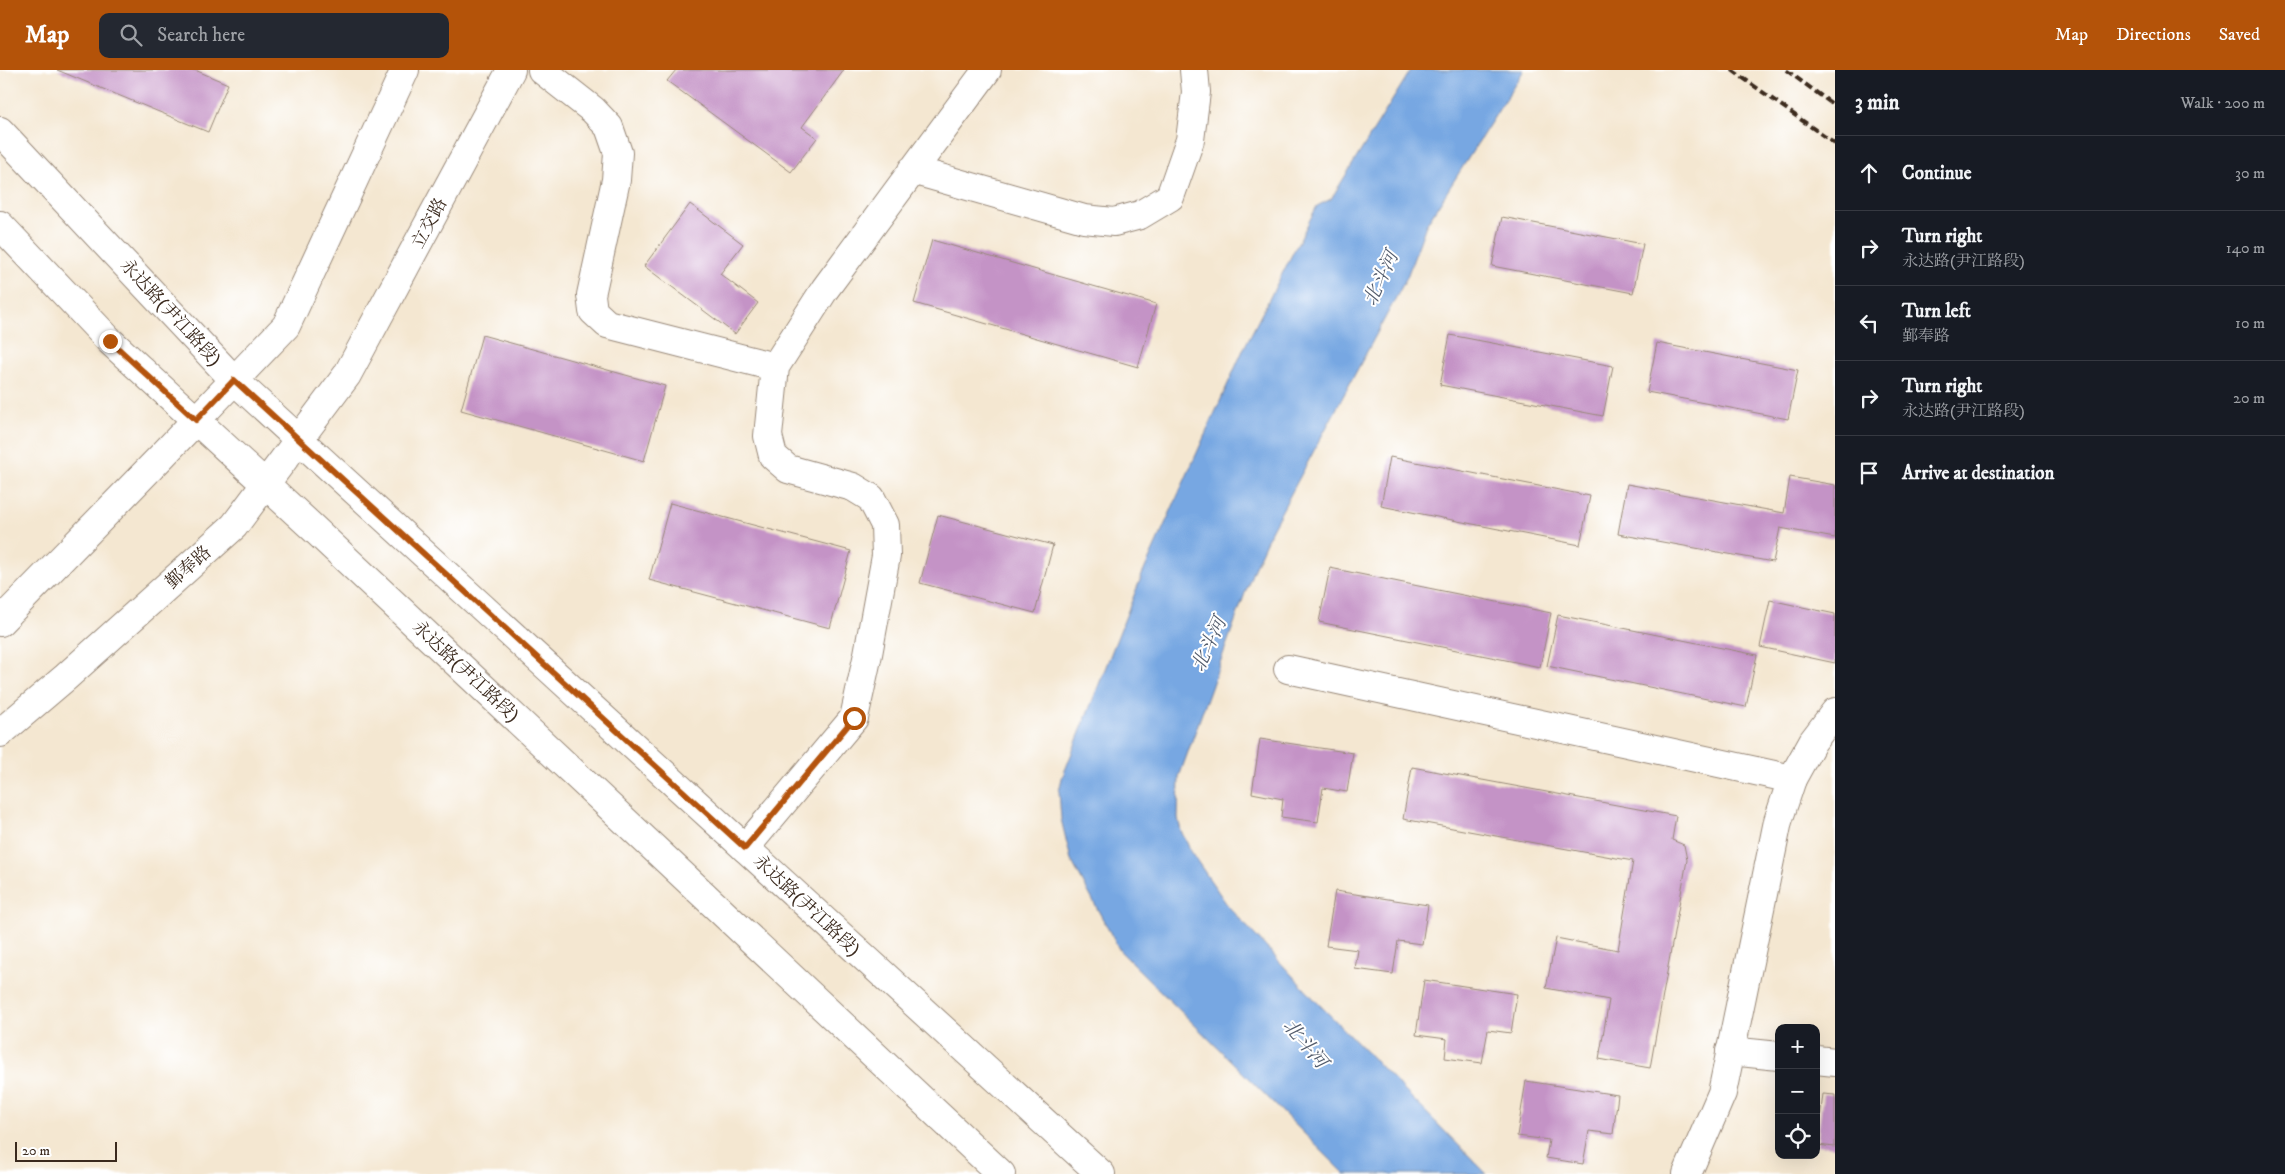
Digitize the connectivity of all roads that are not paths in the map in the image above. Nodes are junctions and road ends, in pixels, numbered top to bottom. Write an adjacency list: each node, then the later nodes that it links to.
1 (405, 70): 11 (main road)
2 (511, 70): 10 (main road, 立交路)
3 (542, 70): 9 (main road)
4 (987, 70): 7 (main road)
5 (1194, 70): 7 (main road)
6 (0, 131): 11 (main road, 永达路(尹江路段))
7 (912, 170): 9 (main road)
8 (0, 225): 12 (main road, 永达路(尹江路段))
9 (775, 367): 20 (main road)
10 (347, 375): 13 (main road, 鄞奉路)
11 (234, 380): 12 (main road); 13 (main road, 永达路(尹江路段))
12 (196, 420): 14 (main road, 永达路(尹江路段)); 15 (main road)
13 (299, 439): 14 (main road, 鄞奉路); 20 (main road, 永达路(尹江路段))
14 (265, 484): 18 (main road, 鄞奉路); 25 (main road, 永达路(尹江路段))
15 (0, 622)
16 (1288, 669): 19 (main road)
17 (1835, 712): 19 (main road)
18 (0, 733)
19 (1792, 779): 21 (main road)
20 (745, 848): 26 (main road, 永达路(尹江路段))
21 (1730, 1051): 22 (main road); 27 (main road)
22 (1775, 1056)
23 (1820, 1060): 24 (main road)
24 (1835, 1062)
25 (1001, 1174)
26 (1101, 1174)
27 (1687, 1174)

